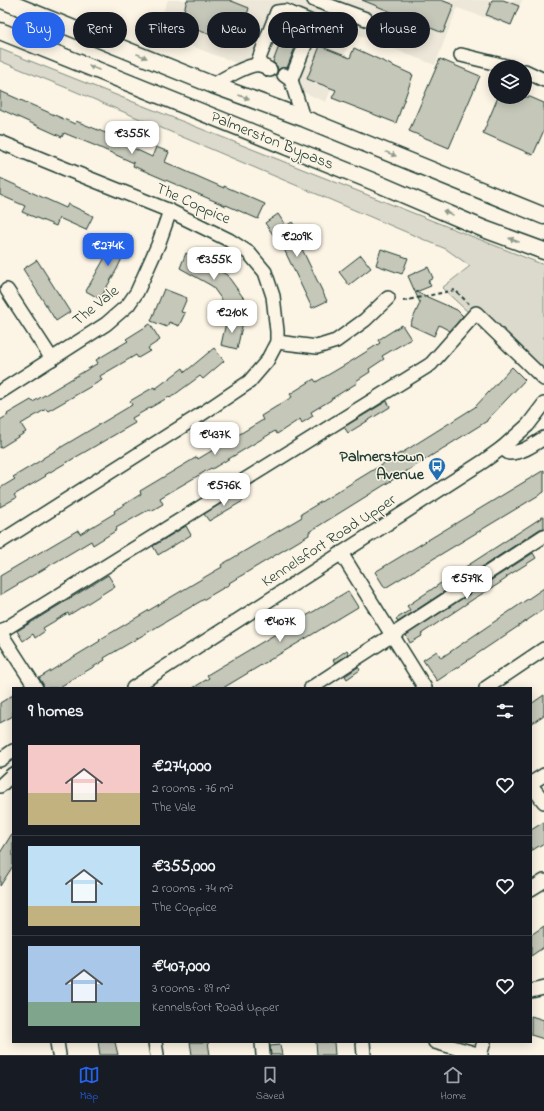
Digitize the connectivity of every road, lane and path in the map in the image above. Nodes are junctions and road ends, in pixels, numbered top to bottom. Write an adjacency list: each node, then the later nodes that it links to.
1 (2, 0): 15 (main road, Palmerston Bypass, one-way to 15)
2 (314, 0): 5 (street)
3 (277, 12): 4 (street)
4 (287, 12)
5 (366, 19)
6 (0, 31): 22 (main road, Palmerston Bypass, one-way to 6)
7 (268, 36): 11 (street)
8 (300, 48): 16 (street)
9 (461, 55): 10 (street)
10 (488, 62)
11 (257, 64): 12 (street); 15 (street)
12 (270, 70)
13 (532, 74): 14 (street)
14 (544, 80)
15 (213, 85): 16 (main road, Palmerston Bypass, one-way to 16)
16 (303, 118): 18 (main road, Palmerston Bypass, one-way to 18)
17 (0, 142): 19 (street, The Coppice)
18 (500, 197): 20 (main road, Palmerston Bypass); 21 (main road)
19 (170, 212): 27 (street, The Coppice); 28 (street, The Vale)
20 (544, 216)
21 (544, 223)
22 (544, 251)
23 (7, 290): 28 (street)
24 (388, 298): 27 (street)
25 (403, 300): 26 (path)
26 (476, 313): 29 (street); 37 (street)
27 (277, 342): 35 (street, The Coppice)
28 (52, 359): 30 (street, The Vale)
29 (544, 379)
30 (0, 392)
31 (544, 404): 33 (street, Kennelsfort Road Upper)
32 (544, 438): 33 (street)
33 (502, 448): 36 (street, Kennelsfort Road Upper)
34 (544, 536): 38 (street)
35 (0, 542)
36 (341, 554): 38 (street); 41 (street, Kennelsfort Road Upper)
37 (0, 632): 40 (street)
38 (392, 634): 42 (street); 43 (street)
39 (544, 650): 44 (street)
40 (35, 687)
41 (135, 687)
42 (312, 687)
43 (424, 687)
44 (488, 687)
45 (12, 752): 46 (street)
46 (0, 760)
47 (12, 775): 51 (street)
48 (544, 775): 49 (street)
49 (532, 783)
50 (532, 785): 52 (street)
51 (0, 786)
52 (544, 802)
53 (544, 881): 54 (street)
54 (532, 888)
55 (544, 988): 56 (street)
56 (532, 991)
57 (57, 1043): 64 (street)
58 (154, 1043): 65 (street)
59 (262, 1043): 66 (street)
60 (363, 1043): 67 (street)
61 (438, 1043): 63 (street)
62 (484, 1043): 68 (street)
63 (462, 1052): 68 (street)
64 (59, 1055)
65 (157, 1055)
66 (263, 1055)
67 (364, 1055)
68 (480, 1055)

